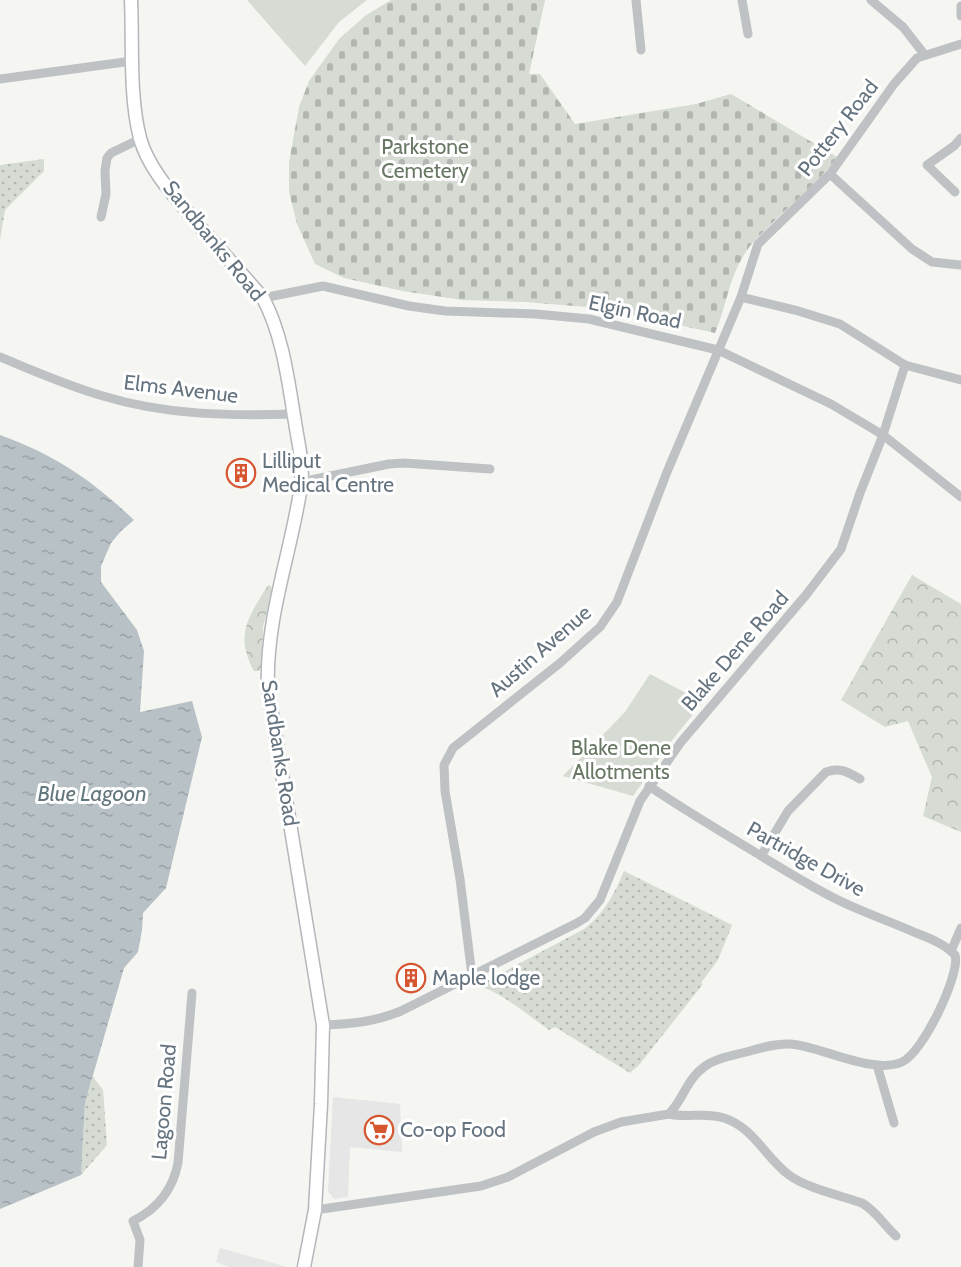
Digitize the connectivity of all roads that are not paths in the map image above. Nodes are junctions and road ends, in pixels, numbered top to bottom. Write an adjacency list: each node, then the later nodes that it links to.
1 (132, 0): 11 (main road, Sandbanks Road)
2 (636, 0): 9 (street)
3 (742, 0): 7 (street)
4 (871, 0): 10 (street)
5 (961, 6): 6 (street)
6 (961, 16)
7 (748, 34)
8 (961, 44): 10 (street, Pottery Road)
9 (641, 50)
10 (924, 54): 15 (street, Pottery Road)
11 (132, 61): 12 (street); 14 (main road, Sandbanks Road)
12 (0, 79)
13 (961, 138): 16 (street)
14 (140, 139): 17 (street); 20 (main road, Sandbanks Road)
15 (830, 174): 18 (street); 19 (street, Pottery Road)
16 (954, 192)
17 (101, 217)
18 (961, 265)
19 (741, 297): 21 (street, Pottery Road); 23 (street)
20 (263, 298): 21 (street, Elgin Road); 25 (main road, Sandbanks Road)
21 (718, 350): 26 (street, Elgin Road); 35 (street, Austin Avenue)
22 (0, 357): 25 (street, Elms Avenue)
23 (904, 365): 24 (street); 26 (street, Blake Dene Road)
24 (961, 380)
25 (293, 414): 28 (main road, Sandbanks Road)
26 (883, 435): 29 (street, Elgin Road); 31 (street, Blake Dene Road)
27 (490, 469): 28 (street)
28 (301, 482): 37 (main road, Sandbanks Road)
29 (961, 497)
30 (860, 779): 32 (street)
31 (649, 786): 32 (street, Partridge Drive); 35 (street, Blake Dene Road)
32 (761, 856): 34 (street, Partridge Drive)
33 (961, 928): 34 (street)
34 (951, 951): 38 (street)
35 (472, 976): 37 (street, Blake Dene Road)
36 (192, 993): 43 (street, Lagoon Road)
37 (323, 1025): 41 (main road, Sandbanks Road)
38 (878, 1065): 39 (street); 40 (street)
39 (669, 1114): 41 (street); 42 (street)
40 (894, 1123)
41 (315, 1210): 44 (main road, Sandbanks Road)
42 (896, 1236)
43 (138, 1267)
44 (304, 1267)

